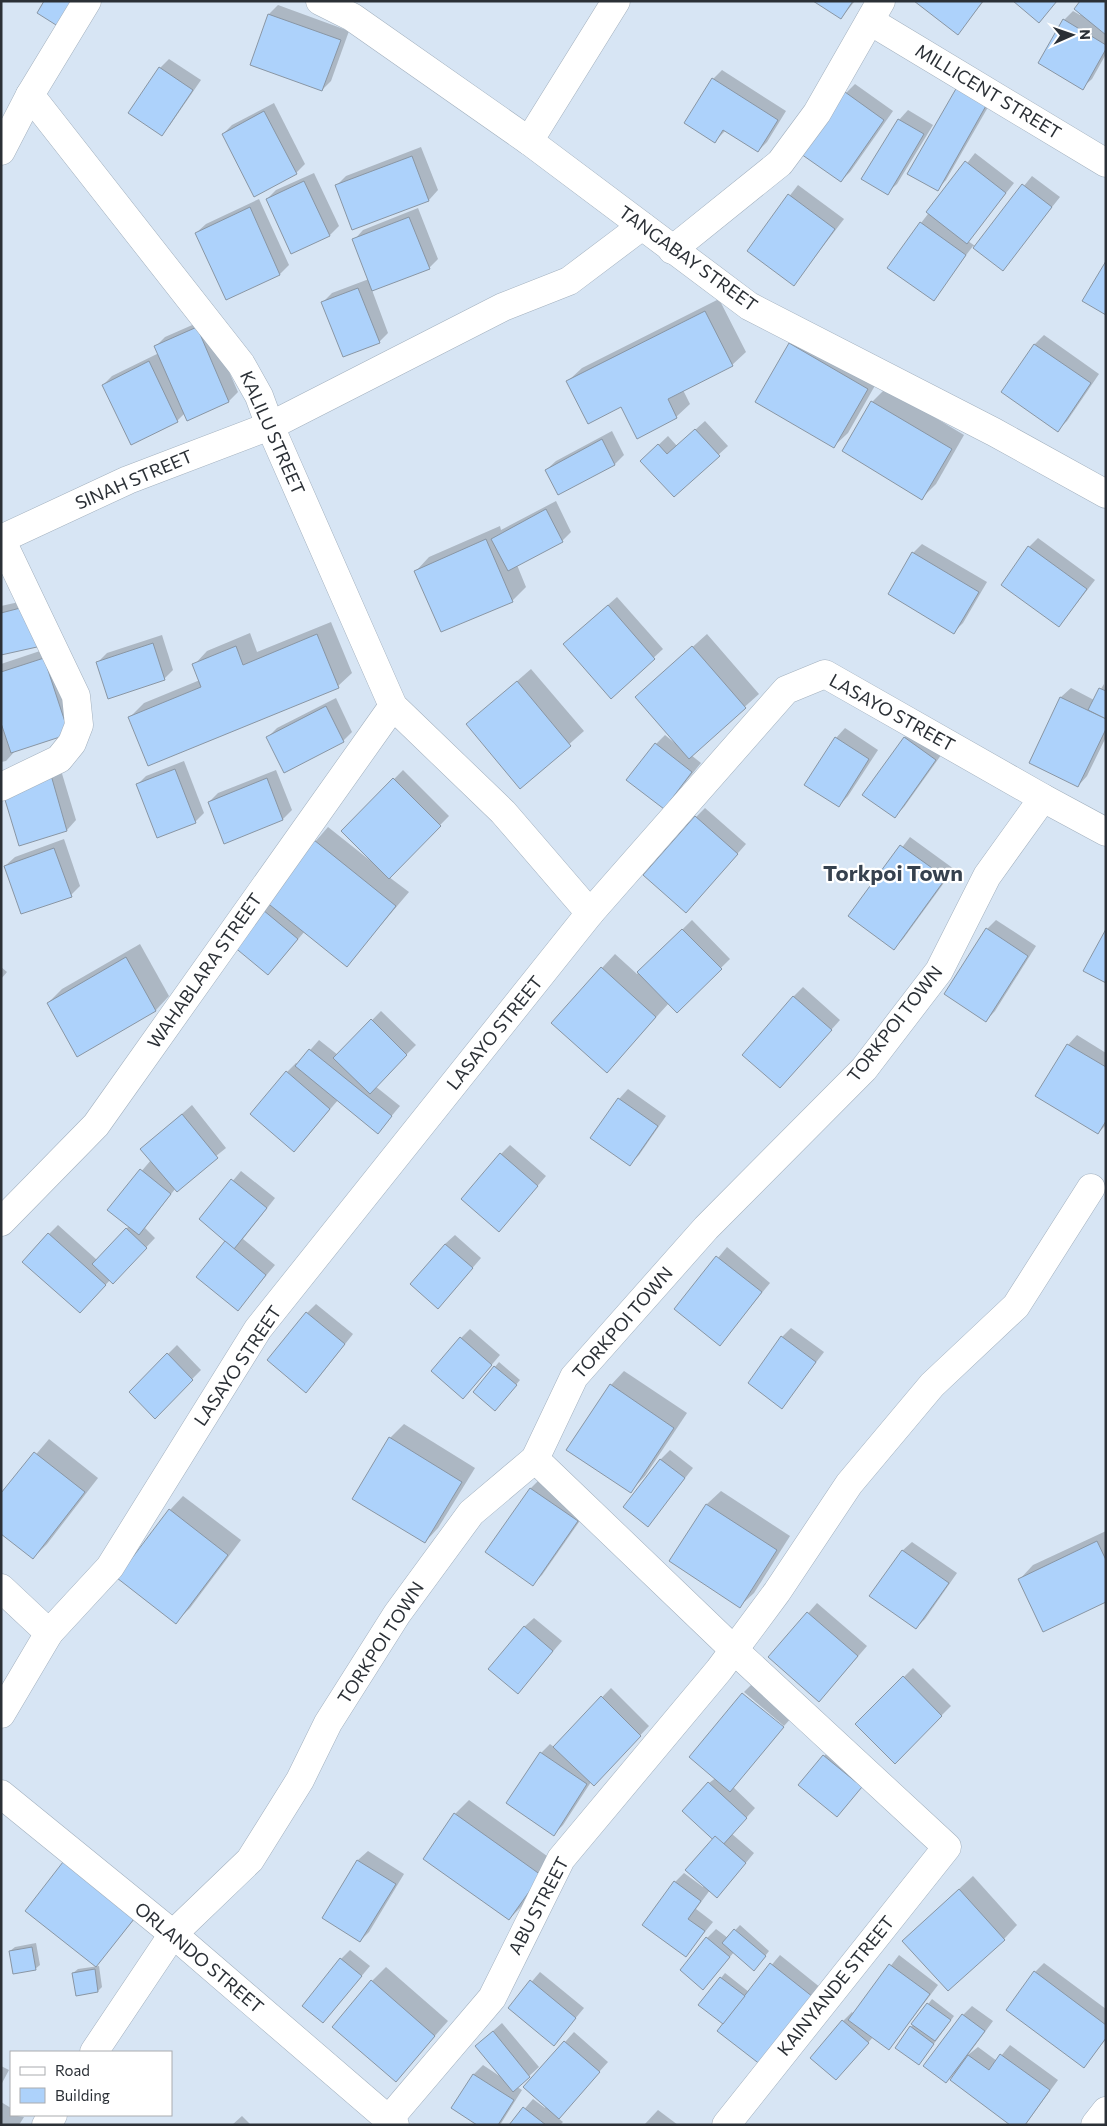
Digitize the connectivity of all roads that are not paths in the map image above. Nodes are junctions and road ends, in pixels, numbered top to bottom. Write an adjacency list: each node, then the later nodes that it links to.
1 (87, 1): 6 (street)
2 (320, 1): 4 (street, TANGABAY STREET)
3 (616, 1): 7 (street)
4 (357, 9): 7 (street, TANGABAY STREET)
5 (876, 11): 9 (street, MILLICENT STREET); 11 (street)
6 (30, 95): 8 (street); 12 (street, KALILU STREET)
7 (529, 141): 10 (street, TANGABAY STREET)
8 (1, 151)
9 (1106, 163)
10 (642, 226): 11 (street, TANGABAY STREET); 12 (street, SINAH STREET)
11 (672, 250): 13 (street, TANGABAY STREET)
12 (270, 426): 14 (street, SINAH STREET); 15 (street, KALILU STREET)
13 (1106, 494)
14 (1, 539): 16 (street)
15 (393, 706): 19 (street); 21 (street, WAHABLARA STREET)
16 (1, 787)
17 (1043, 798): 18 (street, LASAYO STREET); 19 (street, LASAYO STREET); 22 (street, TORKPOI TOWN)
18 (1106, 832)
19 (590, 913): 24 (street, LASAYO STREET)
20 (1092, 1188): 25 (street, ABU STREET)
21 (1, 1222)
22 (535, 1459): 25 (street); 28 (street, TORKPOI TOWN)
23 (1, 1588): 24 (street)
24 (48, 1633): 26 (street, LASAYO STREET)
25 (733, 1649): 31 (street, ABU STREET); 32 (street, KAINYANDE STREET)
26 (1, 1714)
27 (1, 1794): 28 (street, ORLANDO STREET)
28 (172, 1934): 29 (street, TORKPOI TOWN); 31 (street, ORLANDO STREET)
29 (95, 2051)
30 (1106, 2111): 33 (street)
31 (392, 2122)
32 (726, 2125)
33 (1095, 2125)

